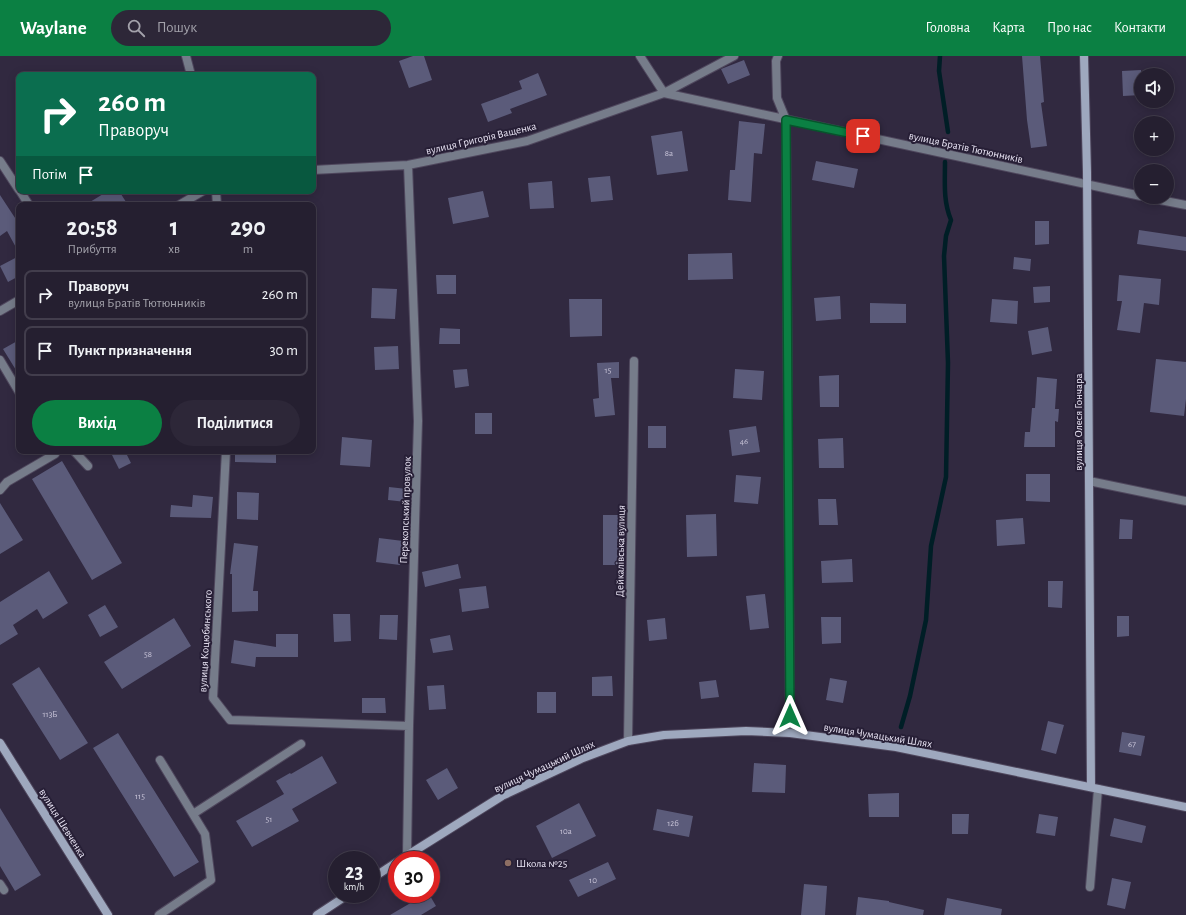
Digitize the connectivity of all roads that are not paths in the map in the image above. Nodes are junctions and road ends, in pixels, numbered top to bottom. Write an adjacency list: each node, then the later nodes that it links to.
1 (186, 56): 6 (street)
2 (640, 56): 7 (street)
3 (734, 56): 7 (street, вулиця Григорія Ващенка)
4 (778, 56): 8 (street)
5 (1084, 56): 12 (main road, вулиця Олеся Гончара)
6 (190, 72)
7 (664, 93): 8 (street, вулиця Братів Тютюнників); 10 (street, вулиця Григорія Ващенка)
8 (786, 120): 12 (street, вулиця Братів Тютюнників); 32 (street)
9 (0, 162): 13 (street)
10 (408, 165): 11 (street, вулиця Григорія Ващенка); 31 (street, Перекопський провулок)
11 (316, 170)
12 (1087, 185): 15 (street, вулиця Братів Тютюнників); 28 (main road, вулиця Олеся Гончара)
13 (16, 186)
14 (198, 194): 16 (street)
15 (1134, 195)
16 (184, 202)
17 (1174, 203): 18 (street)
18 (1186, 205)
19 (16, 302): 20 (street)
20 (0, 311)
21 (0, 360): 23 (street)
22 (634, 361): 33 (street, Дейкалівська вулиця)
23 (16, 387)
24 (53, 454): 29 (street)
25 (77, 454): 27 (street)
26 (226, 454): 31 (street, вулиця Коцюбинського)
27 (88, 466)
28 (1089, 481): 30 (street); 37 (main road, вулиця Олеся Гончара)
29 (0, 490)
30 (1186, 501)
31 (410, 726): 40 (street, Перекопський провулок)
32 (790, 733): 33 (main road, вулиця Чумацький Шлях); 37 (main road, вулиця Чумацький Шлях)
33 (628, 741): 41 (main road, вулиця Чумацький Шлях)
34 (0, 743): 44 (main road, вулиця Шевченка)
35 (301, 744): 39 (street)
36 (160, 760): 39 (street)
37 (1094, 788): 38 (main road, вулиця Чумацький Шлях); 42 (street)
38 (1186, 807)
39 (193, 814): 45 (street)
40 (407, 851)
41 (413, 851)
42 (1090, 887)
43 (335, 903): 46 (main road)
44 (108, 915)
45 (160, 915)
46 (317, 915)

